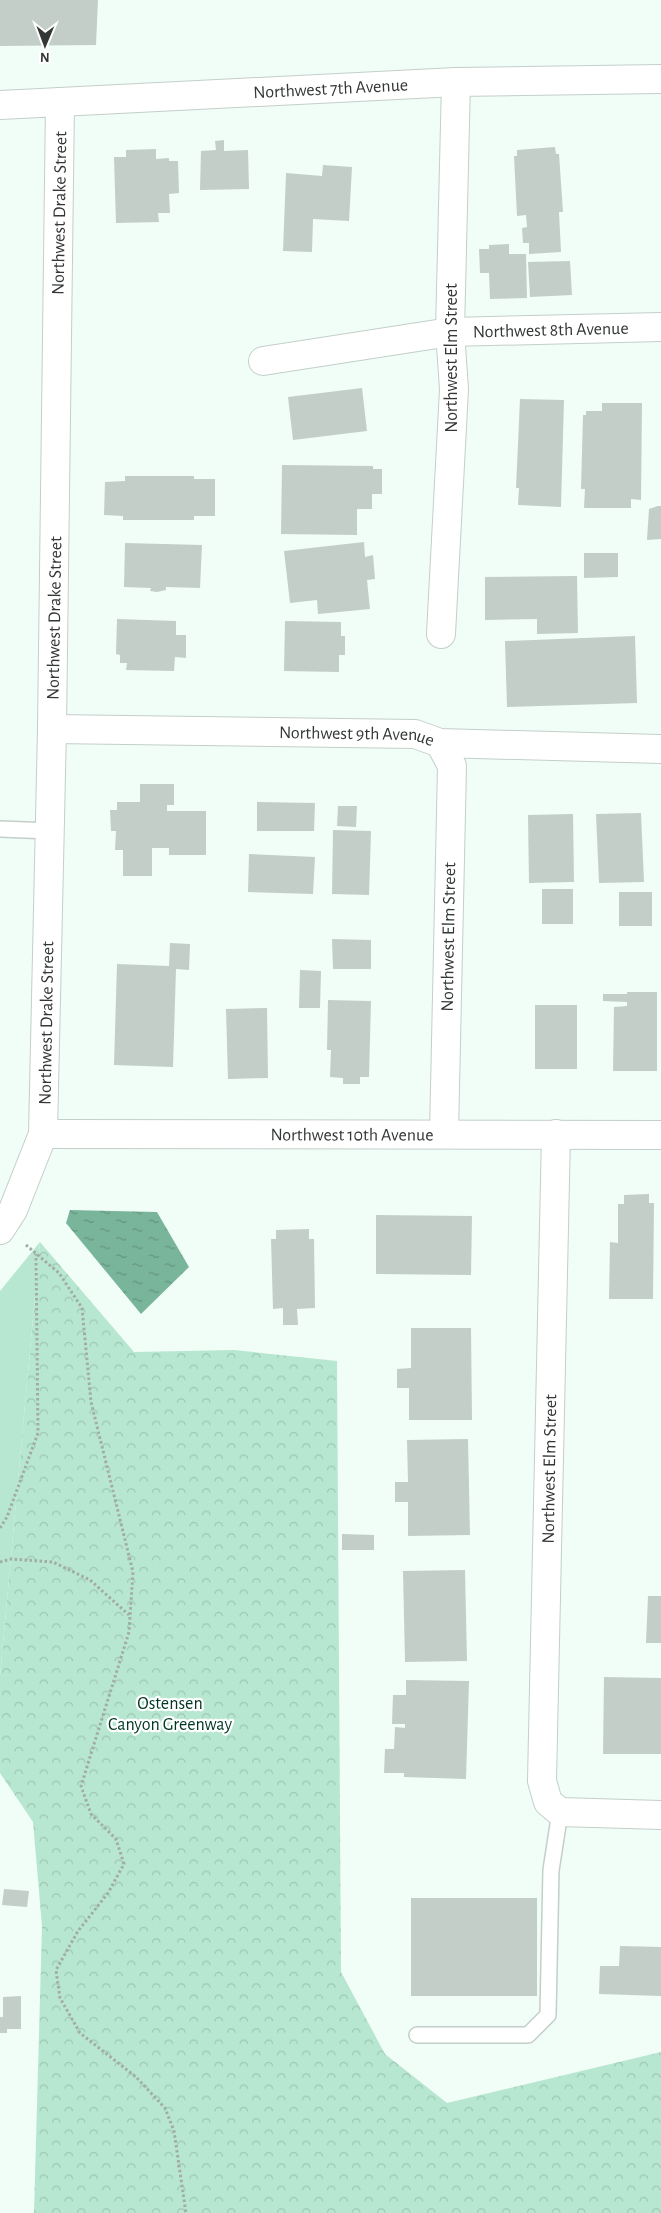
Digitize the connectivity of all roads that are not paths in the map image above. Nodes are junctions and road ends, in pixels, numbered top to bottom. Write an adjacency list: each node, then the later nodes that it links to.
1 (661, 79): 2 (street, Northwest 7th Avenue)
2 (456, 82): 3 (street, Northwest 7th Avenue); 6 (street, Northwest Elm Street)
3 (60, 102): 4 (street, Northwest 7th Avenue); 9 (street, Northwest Drake Street)
4 (0, 105)
5 (661, 327): 6 (street, Northwest 8th Avenue)
6 (450, 332): 7 (street, Northwest 8th Avenue); 8 (street, Northwest Elm Street)
7 (263, 361)
8 (441, 634)
9 (52, 729): 10 (street, Northwest 9th Avenue); 13 (street, Northwest Drake Street)
10 (440, 743): 11 (street, Northwest 9th Avenue); 15 (street, Northwest Elm Street)
11 (661, 749)
12 (0, 829): 13 (lane)
13 (50, 831): 14 (street, Northwest Drake Street)
14 (43, 1134): 15 (street, Northwest 10th Avenue); 18 (street)
15 (444, 1134): 16 (street, Northwest 10th Avenue)
16 (556, 1134): 17 (street, Northwest 10th Avenue); 19 (street, Northwest Elm Street)
17 (661, 1135)
18 (2, 1227)
19 (554, 1807): 20 (street); 21 (lane)
20 (661, 1815)
21 (417, 2035)

